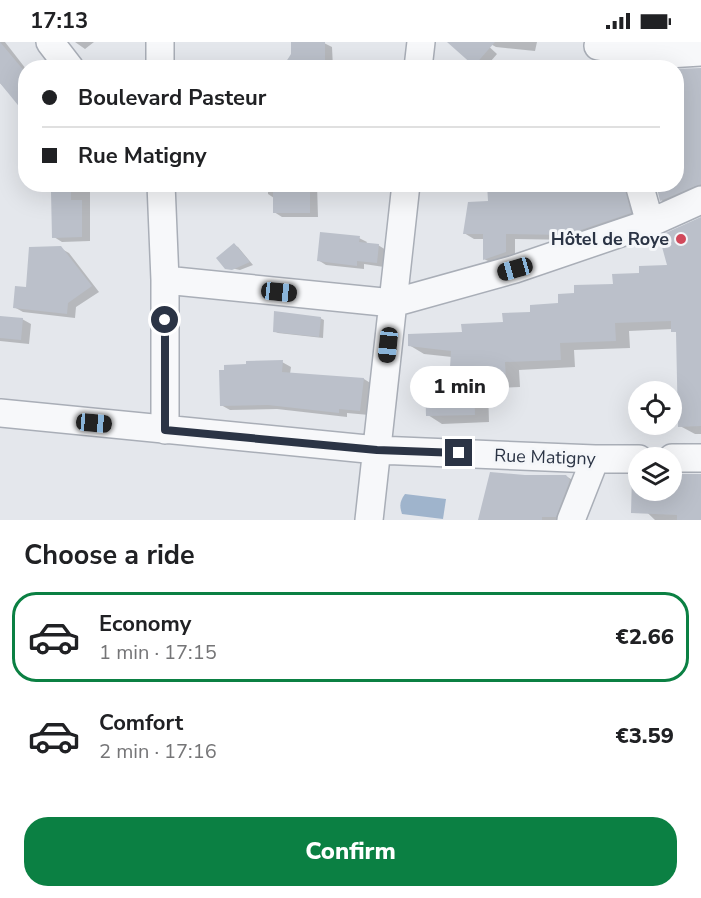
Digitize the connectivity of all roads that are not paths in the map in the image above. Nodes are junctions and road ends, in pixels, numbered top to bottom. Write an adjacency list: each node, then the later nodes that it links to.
1 (50, 42): 6 (street)
2 (160, 42): 7 (street)
3 (421, 42): 8 (street)
4 (598, 46): 9 (street)
5 (701, 52): 10 (street)
6 (64, 60)
7 (160, 60)
8 (419, 60)
9 (647, 60)
10 (657, 60)
11 (161, 192): 16 (street)
12 (405, 192): 17 (street)
13 (641, 192): 15 (street)
14 (701, 200): 15 (street)
15 (650, 223): 17 (street)
16 (165, 280): 17 (street); 19 (street)
17 (393, 303): 20 (street)
18 (0, 413): 19 (street, Rue Matigny)
19 (165, 430): 20 (street, Rue Matigny)
20 (377, 450): 23 (street, Rue Matigny); 25 (street)
21 (682, 458): 22 (street)
22 (701, 458)
23 (595, 459): 24 (street, Rue Matigny); 26 (street)
24 (628, 459)
25 (369, 520)
26 (571, 520)

